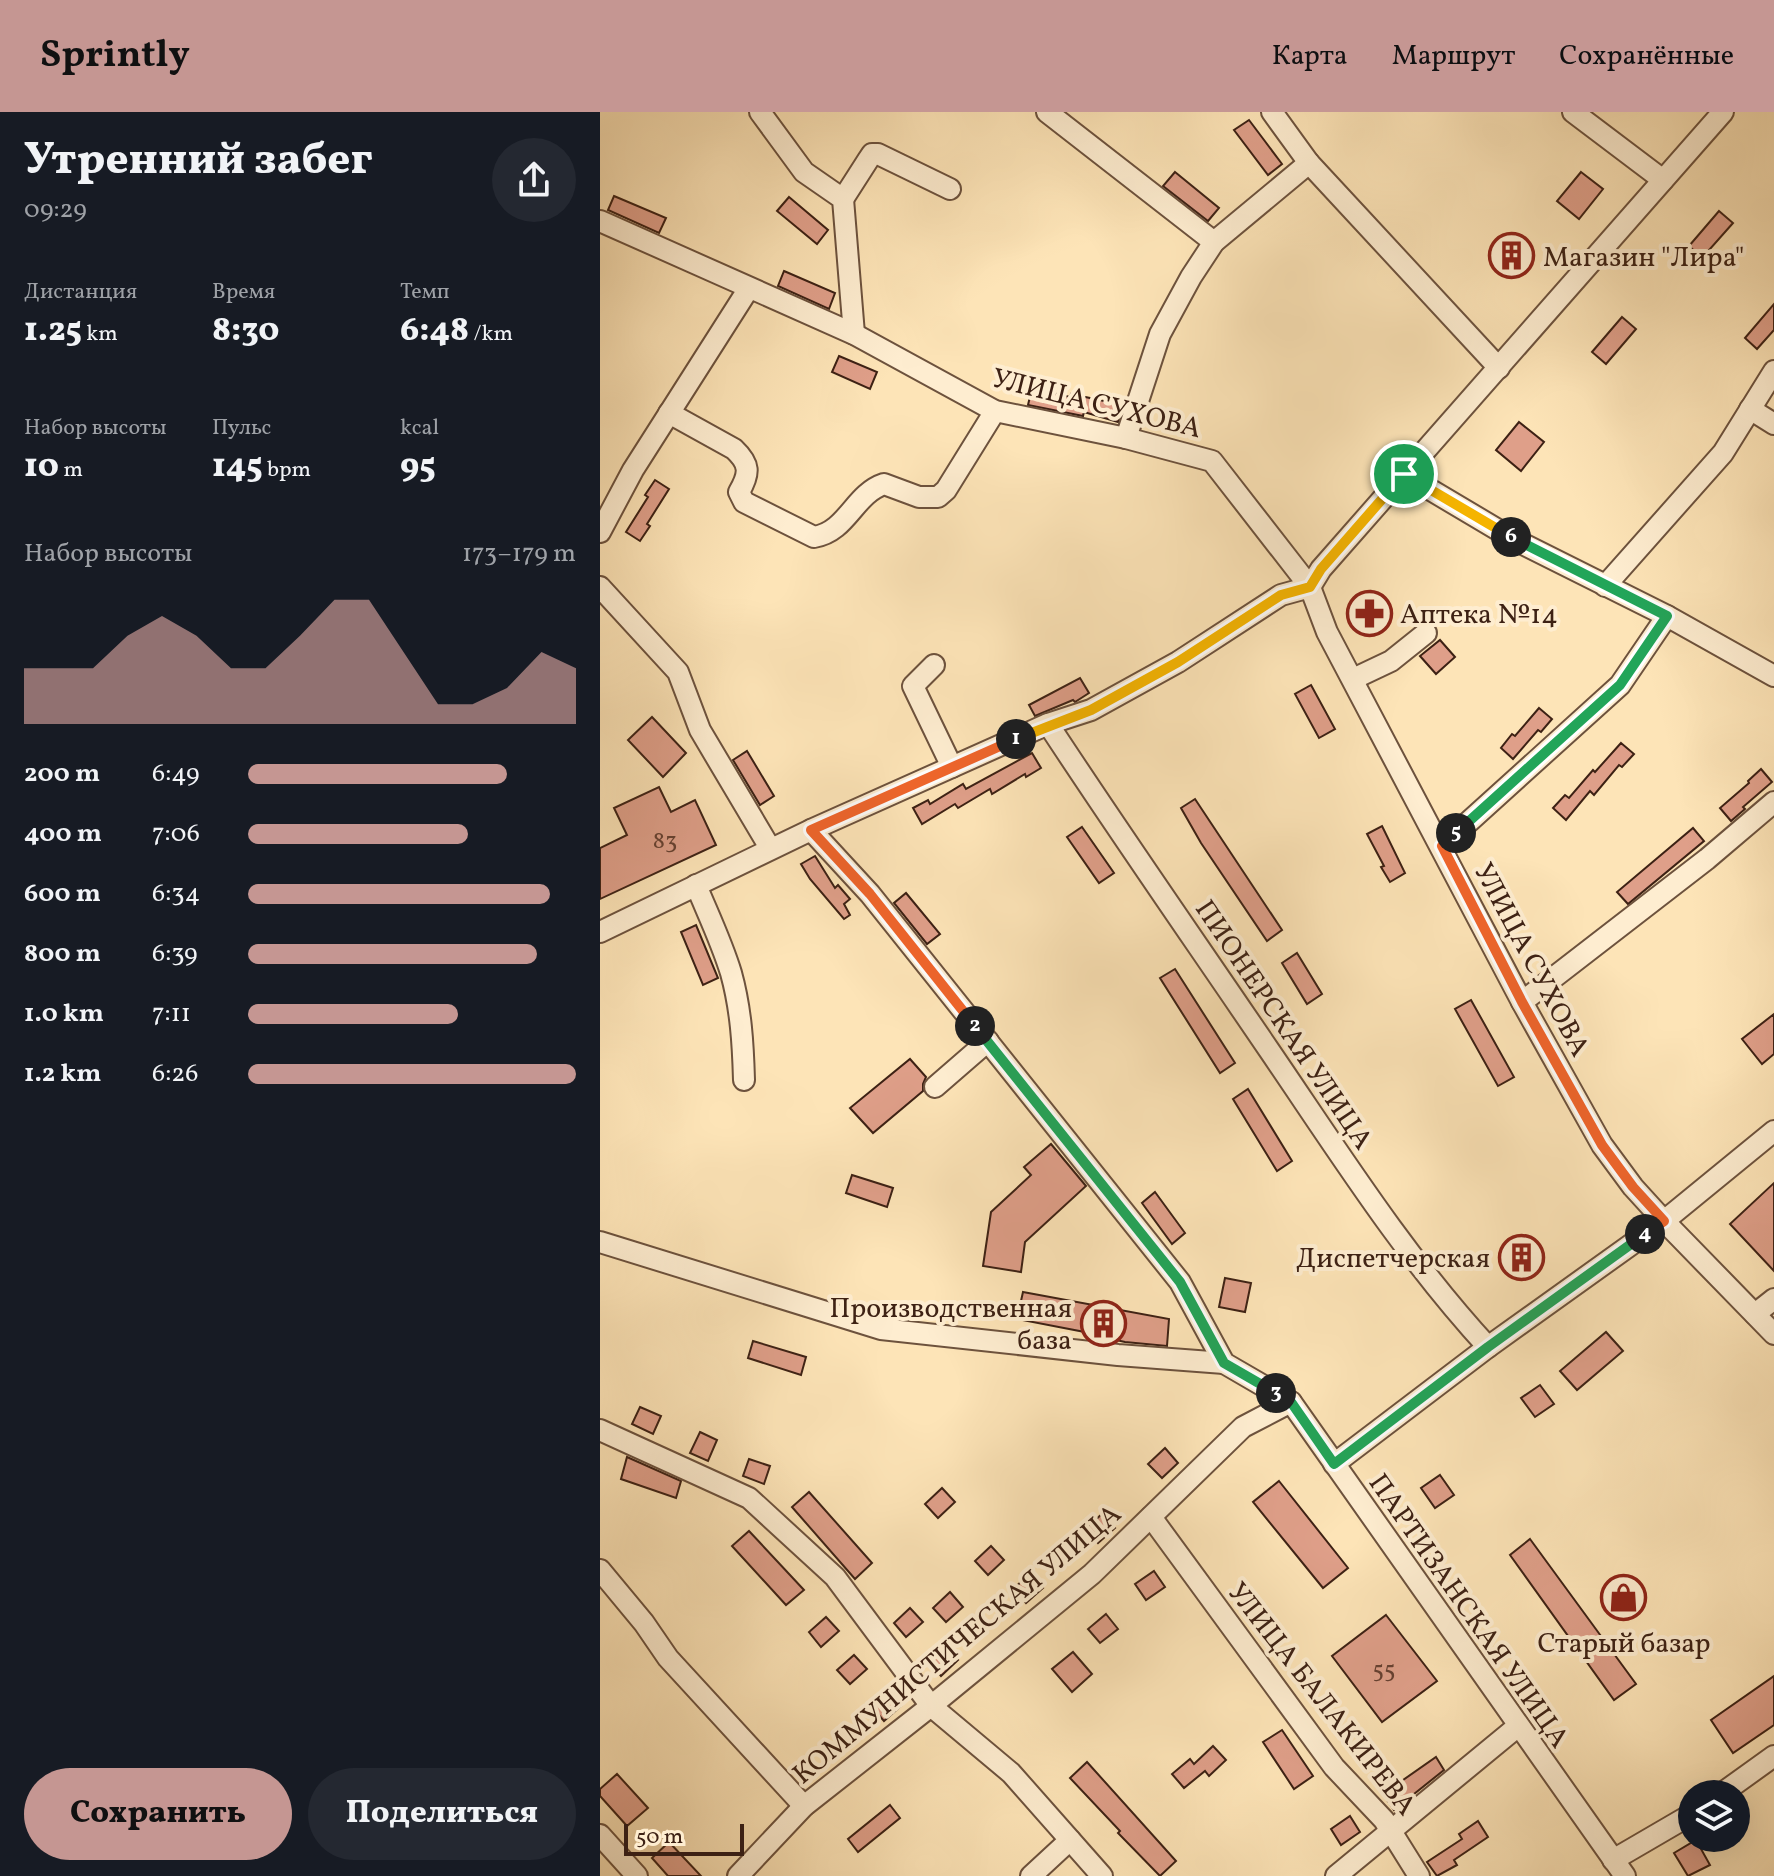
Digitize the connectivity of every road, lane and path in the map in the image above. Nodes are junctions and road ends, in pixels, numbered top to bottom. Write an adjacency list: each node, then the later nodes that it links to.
1 (760, 112): 9 (street)
2 (1047, 112): 11 (street)
3 (1272, 112): 6 (street)
4 (1573, 112): 7 (street)
5 (1723, 112): 7 (street)
6 (1309, 163): 11 (street); 14 (street)
7 (1663, 180): 14 (street)
8 (950, 189): 9 (street)
9 (843, 199): 13 (street)
10 (600, 221): 12 (street, УЛИЦА СУХОВА)
11 (1214, 242): 20 (street)
12 (749, 288): 13 (street, УЛИЦА СУХОВА); 18 (street)
13 (854, 334): 17 (street, УЛИЦА СУХОВА)
14 (1499, 368): 21 (street)
15 (1774, 371): 16 (street)
16 (1750, 409): 19 (street); 23 (street)
17 (995, 411): 18 (street); 20 (street, УЛИЦА СУХОВА)
18 (669, 413): 22 (street)
19 (1774, 424)
20 (1126, 438): 25 (street, УЛИЦА СУХОВА)
21 (1404, 474): 23 (street); 25 (street)
22 (600, 532)
23 (1605, 586): 26 (street)
24 (600, 587): 36 (street)
25 (1310, 587): 30 (street, УЛИЦА СУХОВА); 31 (street)
26 (1667, 616): 29 (street); 35 (street)
27 (1426, 633): 30 (street)
28 (934, 665): 32 (street)
29 (1774, 676)
30 (1353, 679): 35 (street, УЛИЦА СУХОВА)
31 (1048, 724): 32 (street); 49 (street, ПИОНЕРСКАЯ УЛИЦА)
32 (952, 767): 34 (street)
33 (1774, 802): 39 (street)
34 (811, 830): 36 (street); 40 (street)
35 (1442, 846): 39 (street, УЛИЦА СУХОВА)
36 (770, 848): 37 (street)
37 (696, 885): 38 (street); 41 (street)
38 (600, 932)
39 (1522, 1002): 44 (street, УЛИЦА СУХОВА)
40 (988, 1041): 42 (street); 50 (street)
41 (744, 1080)
42 (935, 1087)
43 (1774, 1131): 44 (street)
44 (1664, 1221): 47 (street, УЛИЦА СУХОВА); 49 (street)
45 (600, 1242): 50 (street)
46 (1774, 1299): 47 (street)
47 (1755, 1314): 48 (street, УЛИЦА СУХОВА)
48 (1774, 1334)
49 (1488, 1347): 53 (street)
50 (1224, 1363): 51 (street, ПАРТИЗАНСКАЯ УЛИЦА)
51 (1291, 1402): 53 (street, ПАРТИЗАНСКАЯ УЛИЦА); 54 (street, КОММУНИСТИЧЕСКАЯ УЛИЦА)
52 (600, 1430): 56 (street)
53 (1334, 1464): 57 (street, ПАРТИЗАНСКАЯ УЛИЦА)
54 (1151, 1517): 56 (street, КОММУНИСТИЧЕСКАЯ УЛИЦА); 62 (street, УЛИЦА БАЛАКИРЕВА)
55 (600, 1570): 60 (street)
56 (931, 1706): 60 (street, КОММУНИСТИЧЕСКАЯ УЛИЦА); 64 (street)
57 (1517, 1727): 62 (street); 65 (street, ПАРТИЗАНСКАЯ УЛИЦА)
58 (1774, 1756): 59 (street)
59 (1741, 1780)
60 (804, 1806): 66 (street, КОММУНИСТИЧЕСКАЯ УЛИЦА)
61 (1678, 1824): 65 (street)
62 (1391, 1831): 70 (street); 71 (street, УЛИЦА БАЛАКИРЕВА)
63 (600, 1835): 67 (street)
64 (1070, 1840): 68 (street); 69 (street)
65 (1619, 1868)
66 (742, 1875)
67 (637, 1876)
68 (1031, 1876)
69 (1102, 1876)
70 (1336, 1876)
71 (1419, 1876)

